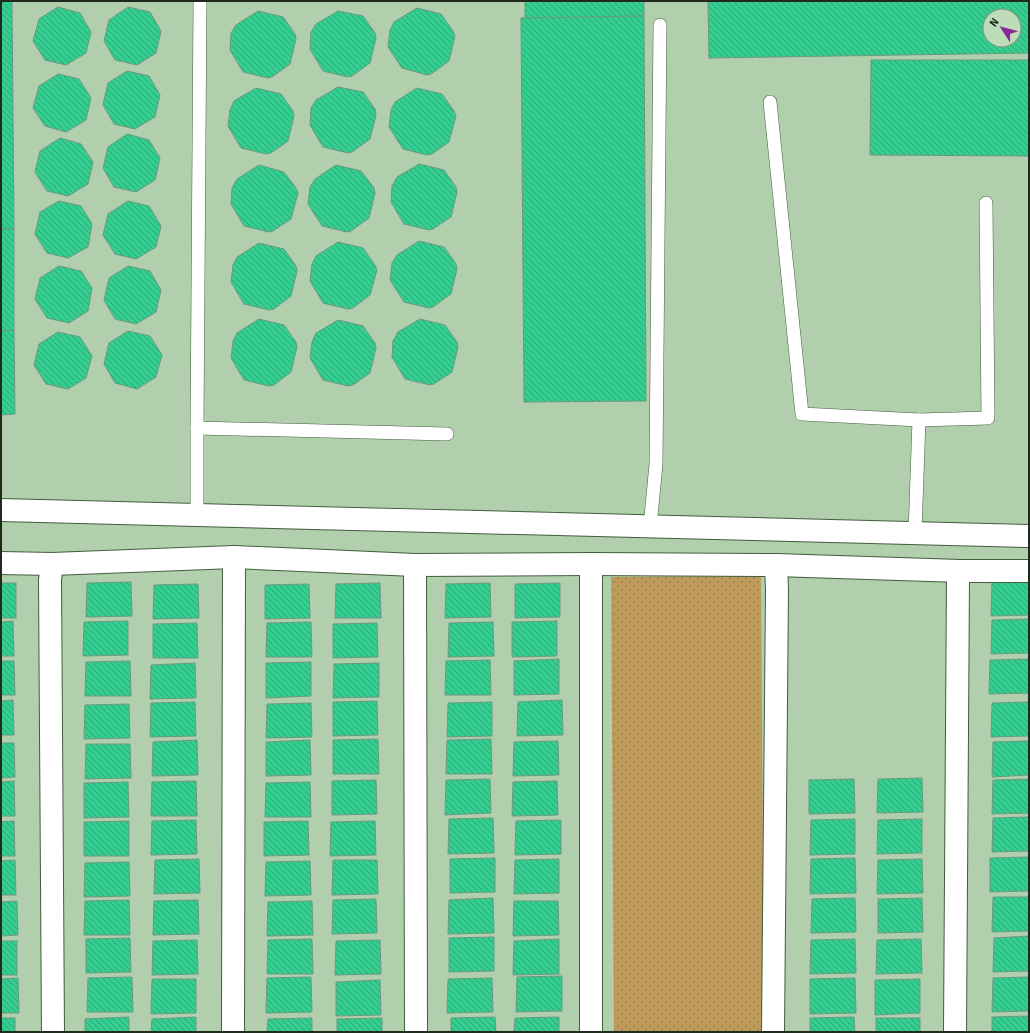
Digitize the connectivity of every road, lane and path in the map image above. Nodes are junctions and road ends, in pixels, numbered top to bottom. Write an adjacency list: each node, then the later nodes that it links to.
1 (200, 1): 6 (lane)
2 (660, 25): 10 (lane)
3 (770, 102): 5 (lane)
4 (986, 202): 5 (lane)
5 (919, 420): 11 (lane)
6 (197, 428): 7 (lane); 9 (lane)
7 (447, 434)
8 (1, 510): 9 (street)
9 (197, 515): 10 (street)
10 (650, 526): 11 (street)
11 (915, 533): 12 (street)
12 (1029, 536)
13 (234, 557): 15 (street); 17 (street); 22 (street)
14 (1, 563): 15 (street)
15 (52, 564): 21 (street)
16 (592, 564): 17 (street); 18 (street); 24 (street)
17 (415, 565): 23 (street)
18 (776, 565): 19 (street); 25 (street)
19 (960, 571): 20 (street); 26 (street)
20 (1029, 571)
21 (53, 1032)
22 (233, 1032)
23 (416, 1032)
24 (591, 1032)
25 (773, 1032)
26 (955, 1032)

